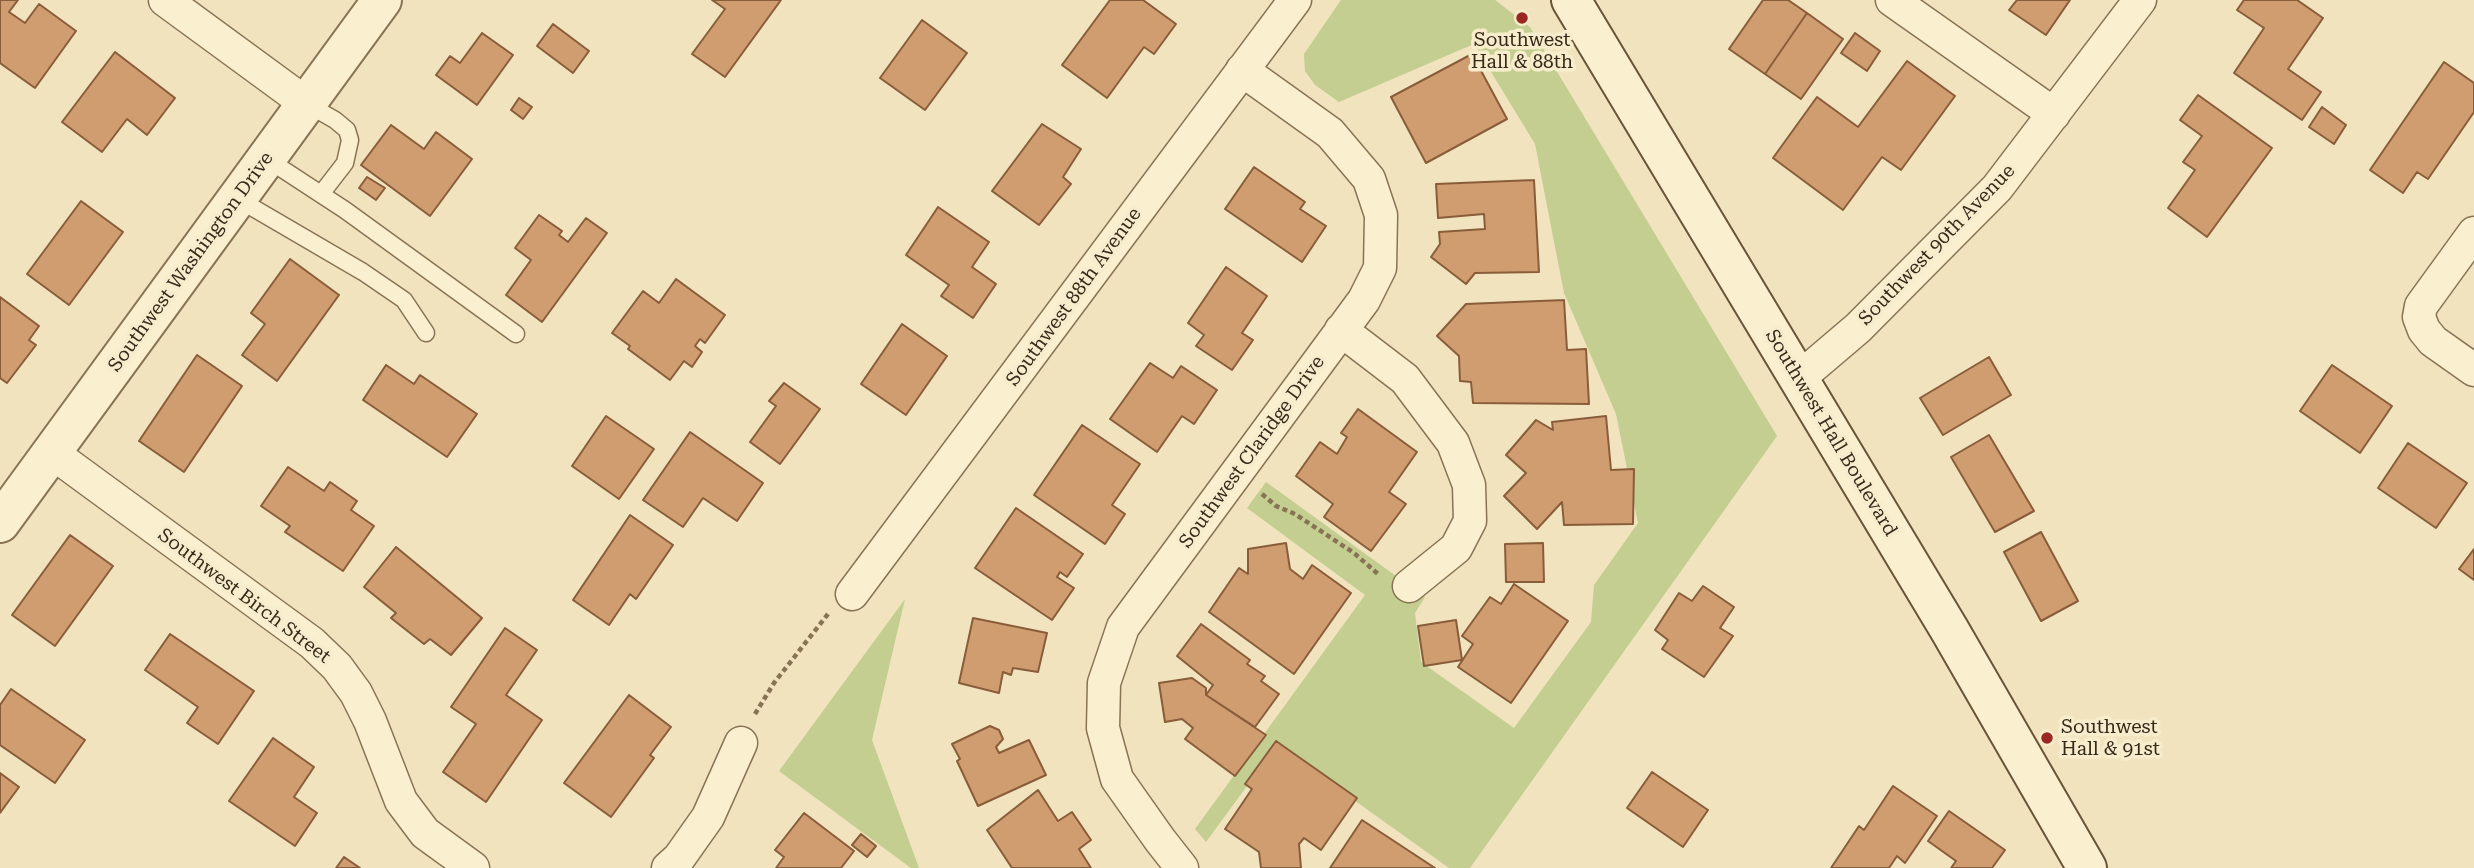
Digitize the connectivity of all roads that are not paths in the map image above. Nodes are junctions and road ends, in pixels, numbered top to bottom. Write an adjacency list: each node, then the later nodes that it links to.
1 (165, 0): 8 (street)
2 (382, 0): 8 (main road, Southwest Washington Drive)
3 (1295, 0): 7 (street, Southwest 88th Avenue)
4 (1571, 0): 18 (main road, Southwest Hall Boulevard)
5 (1892, 0): 9 (street)
6 (2140, 0): 9 (street, Southwest 90th Avenue)
7 (1242, 70): 14 (street, Southwest Claridge Drive); 22 (street, Southwest 88th Avenue)
8 (307, 104): 10 (main road, Southwest Washington Drive); 11 (lane)
9 (2054, 114): 18 (street, Southwest 90th Avenue)
10 (267, 159): 11 (lane); 12 (main road, Southwest Washington Drive)
11 (321, 194): 16 (lane)
12 (238, 199): 15 (lane); 19 (main road, Southwest Washington Drive)
13 (2474, 233): 17 (street)
14 (1341, 330): 21 (street); 26 (street, Southwest Claridge Drive)
15 (426, 333)
16 (516, 334)
17 (2474, 370)
18 (1798, 379): 27 (main road, Southwest Hall Boulevard)
19 (51, 452): 20 (main road, Southwest Washington Drive); 24 (street, Southwest Birch Street)
20 (0, 523)
21 (1409, 586)
22 (852, 594)
23 (741, 743): 25 (street)
24 (473, 868)
25 (668, 868)
26 (1182, 868)
27 (2087, 868)

